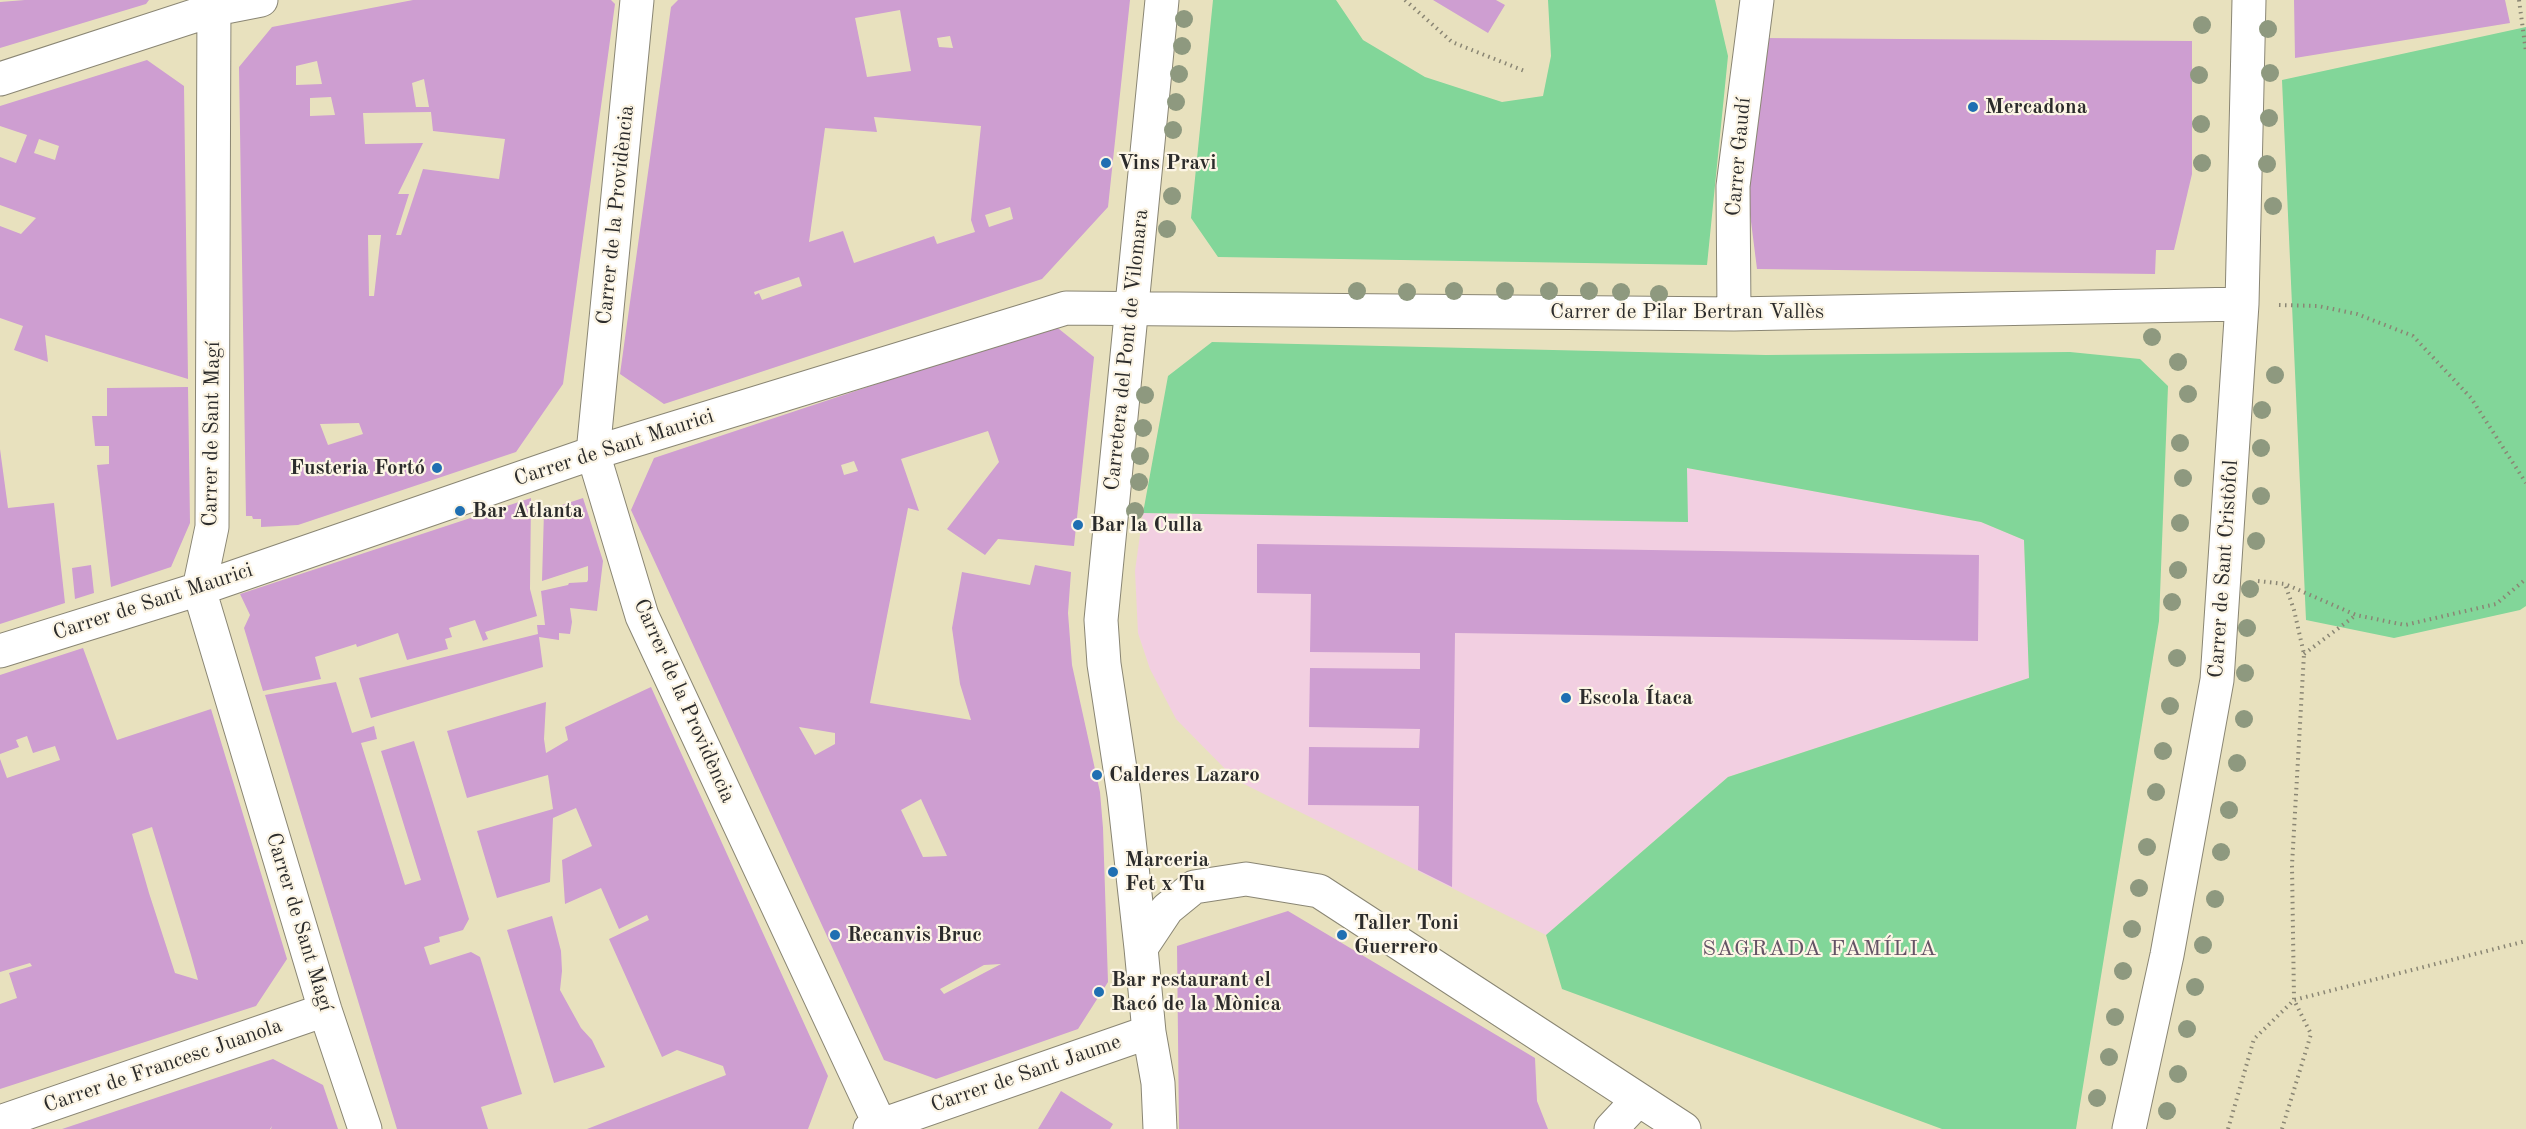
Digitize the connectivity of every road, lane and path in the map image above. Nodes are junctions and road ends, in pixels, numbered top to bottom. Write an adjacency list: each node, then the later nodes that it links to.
1 (261, 0): 8 (street)
2 (637, 0): 15 (street, Carrer de la Providència)
3 (1162, 0): 13 (street, Carretera del Pont de Vilomara)
4 (1405, 0): 10 (path)
5 (1756, 0): 14 (street, Carrer Gaudí)
6 (2248, 0): 12 (street, Carrer de Sant Cristòfol)
7 (2519, 0): 9 (path)
8 (215, 4): 11 (street); 18 (street, Carrer de Sant Magí)
9 (2526, 52)
10 (1527, 72)
11 (0, 79)
12 (2242, 304): 14 (street, Carrer de Pilar Bertran Vallès); 16 (path); 34 (street, Carrer de Sant Cristòfol)
13 (1132, 306): 14 (street, Carrer de Pilar Bertran Vallès); 15 (street, Carrer de Sant Maurici); 23 (street, Carretera del Pont de Vilomara)
14 (1734, 314)
15 (593, 453): 18 (street, Carrer de Sant Maurici); 29 (street, Carrer de la Providència)
16 (2526, 483)
17 (2526, 579): 19 (path)
18 (199, 589): 20 (street, Carrer de Sant Maurici); 25 (street, Carrer de Sant Magí)
19 (2356, 615): 21 (path); 21 (path)
20 (0, 651)
21 (2304, 654): 24 (path)
22 (2526, 942): 24 (path)
23 (1141, 948): 26 (street, Carretera del Pont de Vilomara); 27 (street)
24 (2294, 1000): 35 (path); 36 (path)
25 (325, 1010): 28 (street, Carrer de Francesc Juanola); 30 (street, Carrer de Sant Magí)
26 (1149, 1032): 29 (street, Carrer de Sant Jaume); 31 (street, Carretera del Pont de Vilomara)
27 (1638, 1100): 32 (street); 33 (street)
28 (0, 1122)
29 (875, 1127)
30 (365, 1129)
31 (1160, 1129)
32 (1611, 1129)
33 (1684, 1129)
34 (2129, 1129)
35 (2228, 1129)
36 (2282, 1129)

